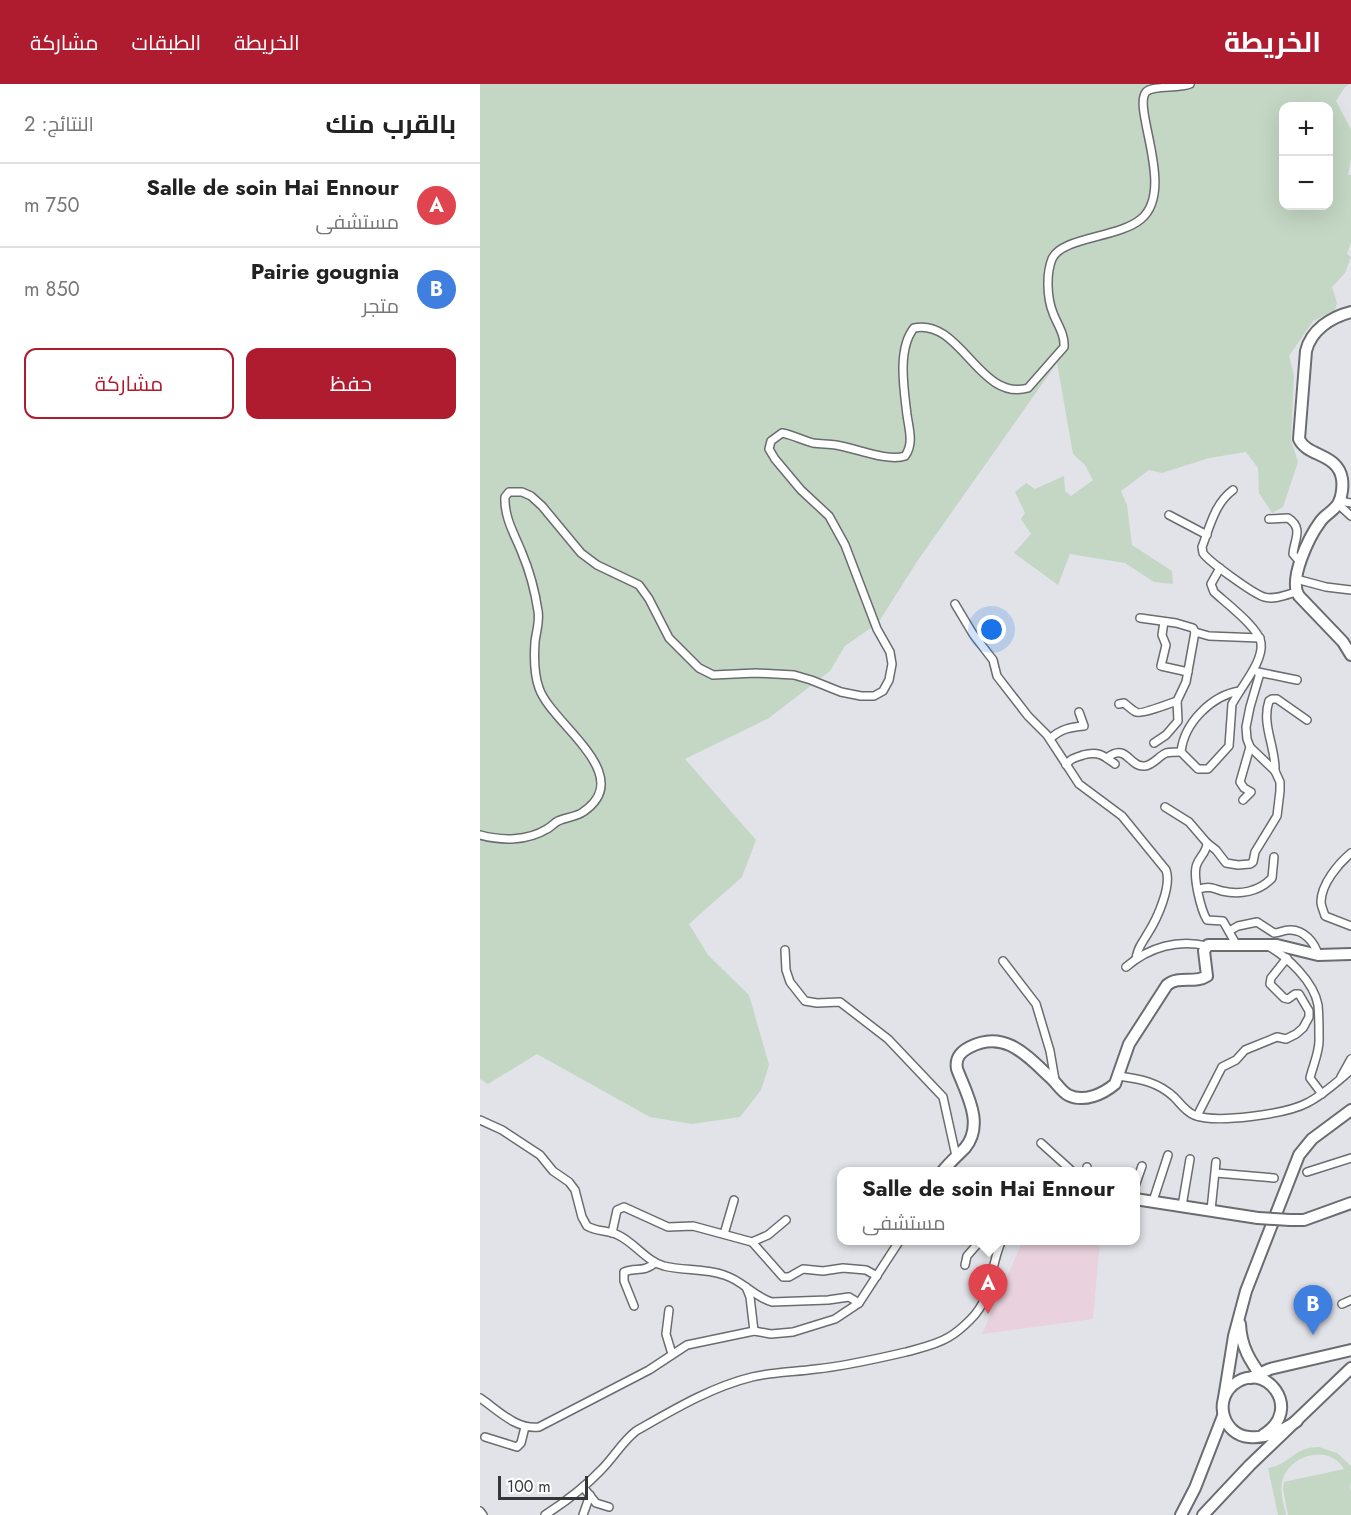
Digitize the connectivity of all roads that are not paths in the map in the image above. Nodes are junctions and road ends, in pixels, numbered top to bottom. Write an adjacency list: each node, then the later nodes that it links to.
1 (1190, 84): 40 (street)
2 (1351, 312): 4 (main road)
3 (1233, 490): 8 (street)
4 (1343, 502): 6 (street); 9 (main road)
5 (1169, 515): 8 (street)
6 (1351, 516)
7 (1269, 519): 9 (street)
8 (1207, 535): 10 (street)
9 (1300, 562): 11 (main road)
10 (1220, 568): 13 (street); 18 (street)
11 (1296, 579): 12 (street); 13 (main road)
12 (1351, 590)
13 (1296, 591): 19 (main road)
14 (955, 604): 30 (street)
15 (1140, 618): 16 (street)
16 (1164, 622): 17 (street); 20 (street)
17 (1195, 632): 18 (street); 20 (street)
18 (1260, 638): 21 (street)
19 (1351, 655)
20 (1188, 672): 24 (street)
21 (1256, 672): 22 (street); 23 (street); 32 (street)
22 (1297, 680)
23 (1240, 691): 29 (street); 33 (street)
24 (1177, 701): 25 (street); 28 (street)
25 (1119, 704)
26 (1079, 712): 30 (street)
27 (1306, 720): 37 (street)
28 (1178, 721): 29 (street); 31 (street)
29 (1189, 729): 33 (street)
30 (1050, 739): 36 (street)
31 (1155, 743)
32 (1250, 747): 37 (street); 38 (street)
33 (1180, 752): 34 (street)
34 (1107, 758): 35 (street); 36 (street)
35 (1115, 764)
36 (1066, 765): 54 (street)
37 (1275, 771): 41 (street)
38 (1243, 800)
39 (1165, 807): 41 (street)
40 (480, 836)
41 (1207, 843): 44 (street)
42 (1351, 853): 45 (street)
43 (1274, 856): 44 (street)
44 (1198, 889): 46 (street)
45 (1351, 926)
46 (1229, 931): 47 (street); 52 (street)
47 (1236, 944): 48 (main road); 49 (main road)
48 (1266, 945): 52 (main road); 53 (street)
49 (1207, 946): 54 (street); 59 (main road)
50 (785, 950): 68 (street)
51 (1351, 954): 52 (main road)
52 (1318, 956)
53 (1287, 958): 62 (street); 64 (street)
54 (1136, 959): 56 (street)
55 (1003, 961): 61 (street)
56 (1126, 968)
57 (1351, 1059): 60 (street)
58 (1351, 1070): 60 (street)
59 (1119, 1076): 61 (main road); 64 (street)
60 (1338, 1081): 62 (street)
61 (1056, 1083): 68 (main road)
62 (1322, 1094): 64 (street)
63 (1351, 1110): 101 (main road)
64 (1197, 1116)
65 (480, 1120): 86 (street)
66 (1041, 1143): 74 (street)
67 (1168, 1155): 81 (street)
68 (956, 1156): 73 (main road)
69 (1351, 1158): 76 (street)
70 (1190, 1159): 83 (street)
71 (1216, 1162): 77 (street)
72 (1142, 1166): 75 (street)
73 (946, 1167)
74 (1067, 1167)
75 (1140, 1172)
76 (1307, 1172)
77 (1216, 1173): 78 (street); 84 (street)
78 (1274, 1178)
79 (734, 1200): 87 (street)
80 (1140, 1200): 81 (main road)
81 (1153, 1201): 83 (main road)
82 (1351, 1203): 84 (main road, bridge)
83 (1182, 1206): 84 (main road)
84 (1211, 1210)
85 (786, 1220): 88 (street)
86 (612, 1233): 87 (street); 92 (street)
87 (724, 1234): 88 (street)
88 (752, 1242): 94 (street)
89 (897, 1245): 94 (street)
90 (977, 1245): 93 (street)
91 (1000, 1245): 117 (street)
92 (655, 1263): 95 (street); 99 (street)
93 (965, 1265)
94 (877, 1276): 97 (street)
95 (746, 1287): 97 (street); 102 (street)
96 (1351, 1300): 98 (street)
97 (859, 1303): 102 (street)
98 (1342, 1304)
99 (634, 1306)
100 (669, 1310): 104 (street)
101 (1240, 1314): 106 (main road); 108 (main road)
102 (754, 1331): 104 (street)
103 (1351, 1350): 106 (main road)
104 (672, 1354): 112 (street)
105 (1351, 1368): 111 (main road)
106 (1261, 1375): 108 (main road); 109 (main road)
107 (480, 1398): 112 (street)
108 (1224, 1398): 110 (main road)
109 (1281, 1413): 113 (main road); 114 (main road)
110 (1223, 1416): 114 (main road); 124 (main road)
111 (1297, 1421): 113 (main road); 116 (main road)
112 (525, 1427): 115 (street)
113 (1277, 1433): 114 (main road); 116 (main road)
114 (1263, 1435)
115 (485, 1437)
116 (1267, 1448): 125 (main road)
117 (584, 1487): 118 (street); 122 (street)
118 (590, 1494): 119 (street); 123 (street)
119 (609, 1507)
120 (480, 1510): 121 (street)
121 (483, 1515)
122 (545, 1515)
123 (583, 1515)
124 (1181, 1515)
125 (1203, 1515)

